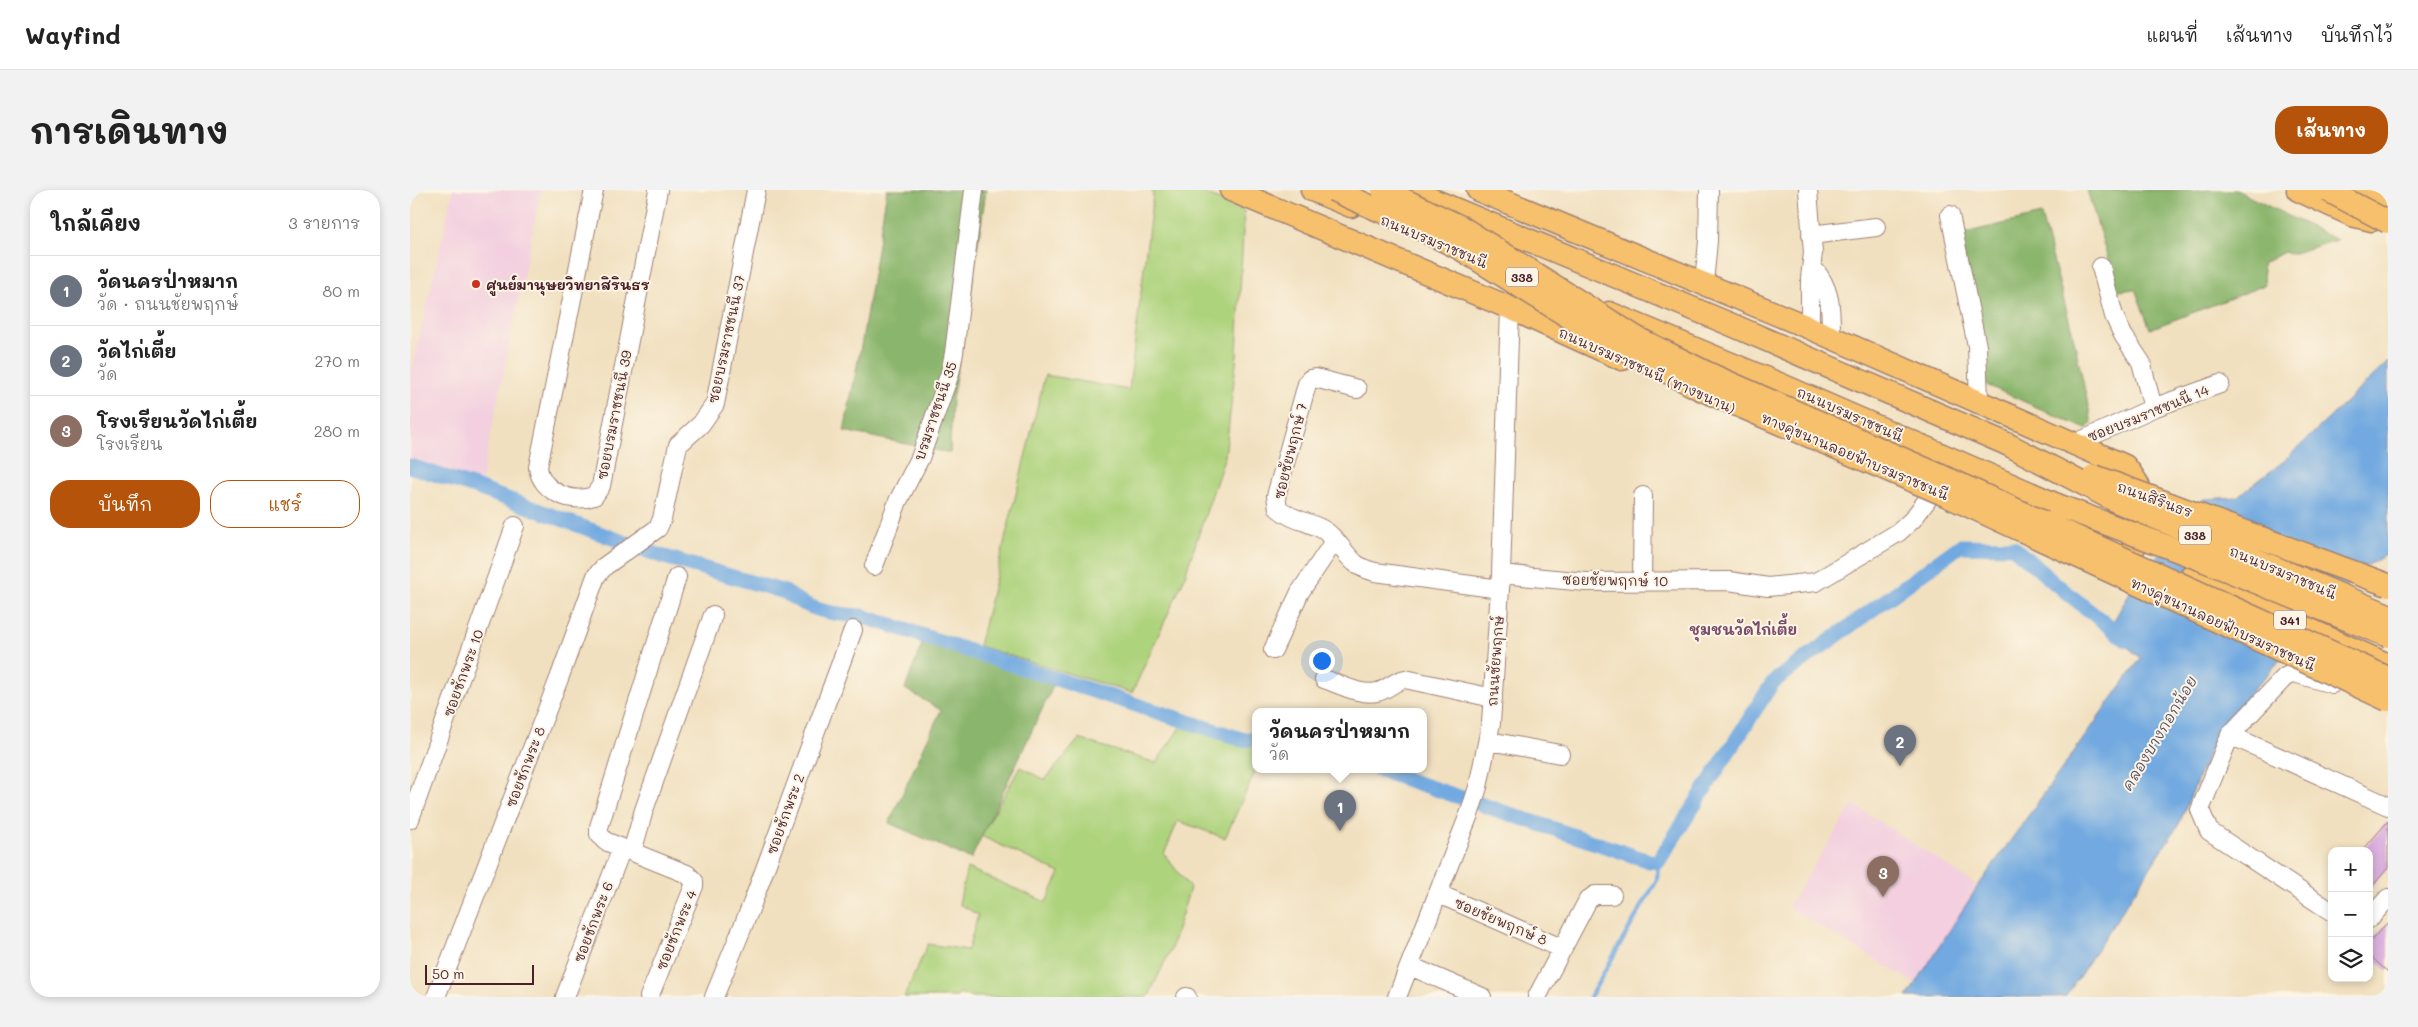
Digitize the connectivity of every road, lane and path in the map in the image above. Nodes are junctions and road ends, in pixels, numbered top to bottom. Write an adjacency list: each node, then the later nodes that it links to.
1 (594, 190): 2 (street, ซอยบรมราชชนนี 39)
2 (658, 190)
3 (756, 190): 49 (street, ซอยบรมราชชนนี 37)
4 (974, 190): 50 (street, บรมราชชนนี 35)
5 (1231, 190): 31 (main road, ถนนบรมราชชนนี (ทางขนาน) / 338)
6 (1263, 190): 32 (main road, bridge)
7 (1312, 190): 36 (main road, ถนนบรมราชชนนี / 338)
8 (1333, 190): 32 (main road, ทางคู่ขนานลอยฟ้าบรมราชชนนี, bridge)
9 (1383, 190): 25 (main road, ทางคู่ขนานลอยฟ้าบรมราชชนนี, bridge)
10 (1404, 190): 25 (main road, bridge)
11 (1409, 190): 33 (main road, ถนนบรมราชชนนี / 338)
12 (1478, 190): 20 (main road)
13 (1709, 190): 30 (street)
14 (1808, 190): 27 (street)
15 (2298, 190): 23 (main road)
16 (2327, 190): 23 (main road, bridge)
17 (2355, 190): 21 (highway)
18 (2377, 190): 19 (main road)
19 (2388, 194)
20 (1507, 196): 24 (main road)
21 (2388, 206)
22 (1950, 214): 40 (street)
23 (2388, 220)
24 (1553, 223): 30 (main road); 33 (main road)
25 (1461, 227): 60 (main road, ทางคู่ขนานลอยฟ้าบรมราชชนนี, bridge)
26 (1876, 227): 27 (street)
27 (1812, 235): 29 (street)
28 (2101, 267): 41 (street)
29 (1813, 268): 34 (street); 35 (street)
30 (1704, 283): 34 (main road)
31 (1510, 308): 37 (main road, ถนนบรมราชชนนี (ทางขนาน) / 338); 52 (street, ถนนชัยพฤกษ์)
32 (1561, 313): 64 (main road, ทางคู่ขนานลอยฟ้าบรมราชชนนี, bridge)
33 (1732, 325): 43 (main road, ถนนบรมราชชนนี / 338)
34 (1810, 328): 35 (main road)
35 (1831, 338): 40 (main road)
36 (1732, 364): 37 (main road); 46 (main road, ถนนบรมราชชนนี / 338)
37 (1636, 365): 45 (main road, ถนนบรมราชชนนี (ทางขนาน) / 338)
38 (2220, 384): 41 (street, ซอยบรมราชชนนี 14)
39 (1357, 390): 48 (street, ซอยชัยพฤกษ์ 7)
40 (1979, 401): 42 (main road)
41 (2153, 408): 42 (street, ซอยบรมราชชนนี 14)
42 (2076, 443): 45 (main road, ถนนบรมราชชนนี (ทางขนาน) / 338)
43 (2007, 444): 54 (main road, ถนนสิรินธร, bridge); 56 (main road, ถนนบรมราชชนนี / 338, bridge)
44 (1643, 496): 53 (street)
45 (1930, 496): 53 (street, ซอยชัยพฤกษ์ 10)
46 (2057, 505): 58 (main road, ถนนบรมราชชนนี / 338, bridge); 60 (main road, 341, bridge)
47 (515, 526): 70 (street, ซอยชักพระ 10)
48 (1335, 540): 52 (street, ซอยชัยพฤกษ์ 7); 59 (street)
49 (629, 548): 79 (street, ซอยชักพระ 8)
50 (874, 566)
51 (677, 577): 71 (street)
52 (1501, 581): 53 (street, ซอยชัยพฤกษ์ 10); 63 (street, ถนนชัยพฤกษ์)
53 (1642, 582)
54 (2388, 585)
55 (713, 614): 71 (street, ซอยชักพระ 6)
56 (2388, 615)
57 (853, 630): 82 (street, ซอยชักพระ 2)
58 (2388, 636)
59 (1273, 650)
60 (2387, 672): 62 (street)
61 (1324, 679): 63 (street)
62 (2352, 691): 65 (street); 66 (street)
63 (1493, 698): 67 (street, ถนนชัยพฤกษ์)
64 (2388, 700)
65 (2388, 707)
66 (2230, 735): 69 (street); 75 (street)
67 (1489, 741): 68 (street); 72 (street, ถนนชัยพฤกษ์)
68 (1560, 754)
69 (2388, 806)
70 (410, 819)
71 (627, 850): 80 (street, ซอยชักพระ 6); 81 (street, ซอยชักพระ 4)
72 (1439, 894): 77 (street, ซอยชัยพฤกษ์ 8); 78 (street, ถนนชัยพฤกษ์)
73 (1612, 895): 77 (street, ซอยชัยพฤกษ์ 8)
74 (2388, 898): 76 (street)
75 (2328, 909)
76 (2373, 915)
77 (1563, 949): 85 (street, ซอยชัยพฤกษ์ 8)
78 (1410, 966): 83 (street, ถนนชัยพฤกษ์); 84 (street)
79 (436, 997)
80 (565, 997)
81 (649, 997)
82 (714, 997)
83 (1397, 997)
84 (1482, 997)
85 (1538, 997)

